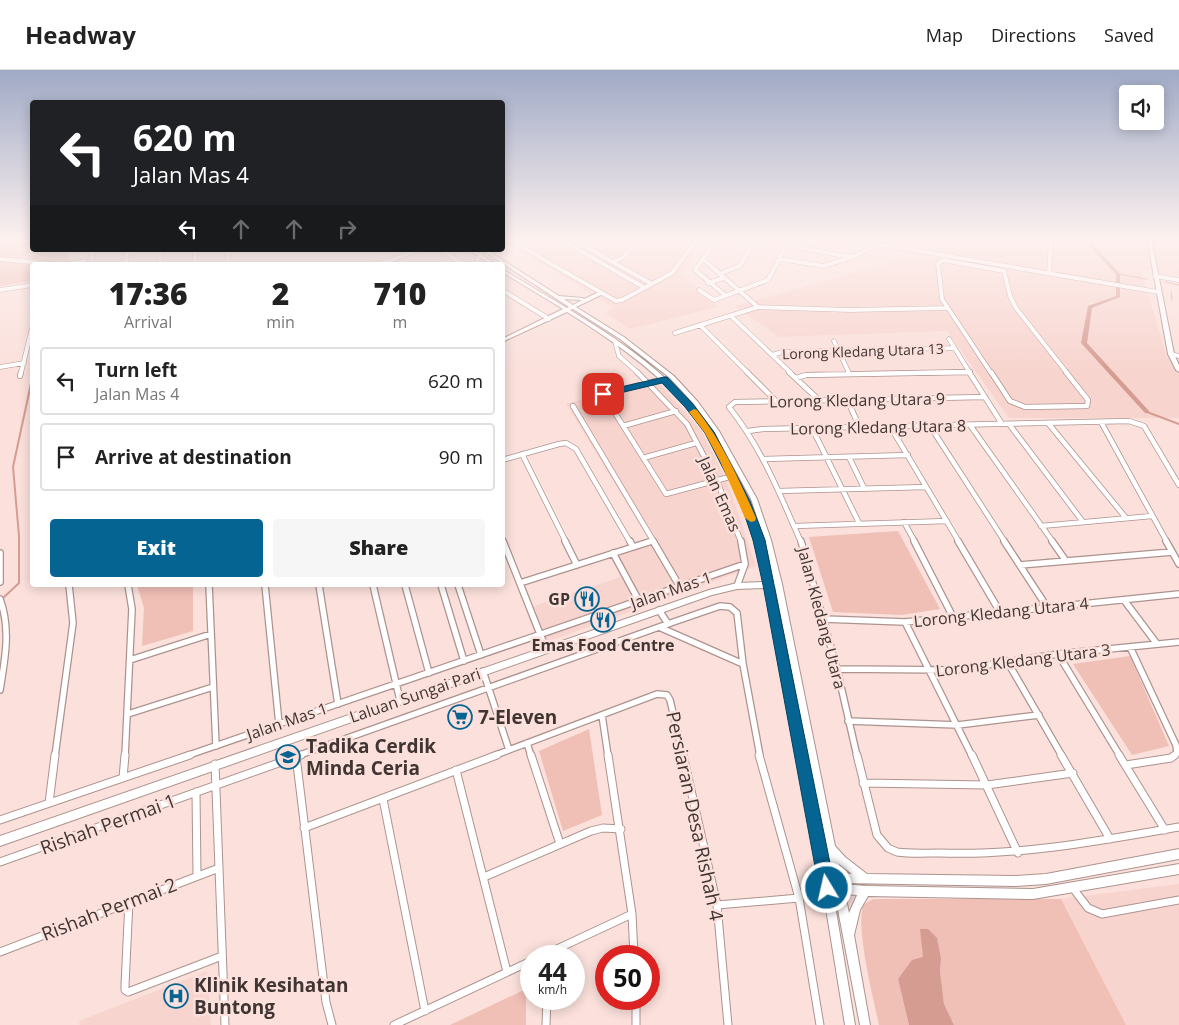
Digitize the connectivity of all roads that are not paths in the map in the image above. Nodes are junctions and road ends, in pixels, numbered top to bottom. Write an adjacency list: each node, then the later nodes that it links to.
1 (522, 283): 23 (main road, Jalan Kledang Utara)
2 (535, 283): 22 (main road, Jalan Kledang Utara)
3 (583, 283): 19 (street)
4 (636, 283): 14 (street)
5 (708, 283): 21 (street)
6 (729, 283): 17 (street)
7 (760, 283): 17 (street)
8 (939, 283): 27 (street)
9 (1007, 283): 27 (street)
10 (1105, 283): 20 (street)
11 (1156, 283): 20 (main road)
12 (652, 284): 14 (street)
13 (30, 285): 15 (street)
14 (645, 288): 19 (street)
15 (0, 290)
16 (699, 290): 21 (street)
17 (738, 290): 21 (street); 26 (street)
18 (505, 292): 31 (street)
19 (599, 292): 24 (main road)
20 (1158, 292): 42 (main road)
21 (725, 295)
22 (556, 296): 24 (main road); 25 (main road, Jalan Kledang Utara)
23 (548, 299): 25 (main road, Jalan Kledang Utara); 28 (main road)
24 (583, 300): 25 (main road); 29 (main road)
25 (568, 307): 28 (main road); 29 (main road, Jalan Kledang Utara)
26 (758, 307): 27 (street); 30 (street)
27 (947, 308)
28 (554, 314): 29 (main road); 31 (main road)
29 (581, 316): 39 (main road, Jalan Kledang Utara); 108 (main road, Jalan Kledang Utara)
30 (731, 316): 32 (street); 43 (street)
31 (547, 318): 34 (main road); 36 (main road)
32 (700, 325): 33 (street); 57 (street)
33 (675, 333)
34 (505, 335)
35 (30, 338): 45 (street)
36 (505, 339)
37 (949, 339): 40 (street)
38 (834, 341): 41 (street)
39 (615, 342): 52 (main road, Jalan Kledang Utara); 53 (street, Jalan Emas)
40 (954, 348): 41 (street, Lorong Kledang Utara 13); 48 (street)
41 (838, 351): 43 (street, Lorong Kledang Utara 13); 49 (street)
42 (1171, 354): 44 (street); 47 (main road)
43 (772, 355): 51 (street)
44 (1179, 356)
45 (24, 364): 46 (street); 50 (street)
46 (0, 367)
47 (1179, 370)
48 (970, 372): 49 (street); 54 (street)
49 (849, 374): 51 (street)
50 (20, 376)
51 (796, 378): 56 (street)
52 (664, 380): 53 (street); 80 (main road, Jalan Kledang Utara)
53 (649, 383): 60 (street, Jalan Emas); 66 (street)
54 (985, 397): 55 (street, Lorong Kledang Utara 9); 63 (street)
55 (847, 399): 56 (street, Lorong Kledang Utara 9); 67 (street)
56 (819, 400): 57 (street, Lorong Kledang Utara 9)
57 (776, 401): 58 (street, Lorong Kledang Utara 9)
58 (730, 404): 71 (street, Jalan Kledang Utara)
59 (573, 406): 95 (street)
60 (676, 411): 66 (street); 72 (street, Jalan Emas)
61 (1102, 422): 62 (street, Lorong Kledang Utara 8); 82 (street, Lorong Kledang Utara 8); 87 (street)
62 (1048, 423): 64 (street, Lorong Kledang Utara 8); 88 (street)
63 (1002, 424): 64 (street, Lorong Kledang Utara 8); 65 (street, Lorong Kledang Utara 8)
64 (1009, 424): 91 (street)
65 (970, 425): 69 (street, Lorong Kledang Utara 8); 94 (street)
66 (623, 426): 76 (street)
67 (859, 426): 68 (street, Lorong Kledang Utara 8); 70 (street, Lorong Kledang Utara 8)
68 (890, 426): 69 (street, Lorong Kledang Utara 8); 74 (street)
69 (930, 426): 105 (street)
70 (812, 428): 71 (street, Lorong Kledang Utara 8); 77 (street)
71 (748, 432): 79 (street, Jalan Kledang Utara)
72 (696, 443): 76 (street); 81 (street, Jalan Emas)
73 (522, 454): 78 (street); 97 (street); 104 (street)
74 (908, 455): 75 (street); 83 (street)
75 (848, 457): 77 (street); 84 (street)
76 (643, 458): 81 (street)
77 (827, 458): 79 (street); 85 (street)
78 (505, 459)
79 (764, 459): 86 (street, Jalan Kledang Utara)
80 (733, 476): 81 (street); 108 (main road, Jalan Kledang Utara)
81 (717, 481): 102 (street, Jalan Emas)
82 (1179, 485)
83 (926, 486): 84 (street); 89 (street)
84 (864, 488): 85 (street)
85 (842, 489): 86 (street); 92 (street)
86 (779, 491): 93 (street, Jalan Kledang Utara)
87 (1152, 516): 88 (street); 98 (street)
88 (1126, 518): 91 (street)
89 (946, 521): 90 (street); 126 (street)
90 (904, 522): 92 (street); 127 (street)
91 (1084, 522): 94 (street)
92 (859, 524): 93 (street)
93 (795, 526): 128 (street, Jalan Kledang Utara)
94 (1041, 526): 101 (street)
95 (652, 541): 97 (street); 119 (street)
96 (505, 546): 107 (street)
97 (633, 547): 100 (street)
98 (1172, 552): 101 (street); 103 (street)
99 (0, 553): 106 (street)
100 (614, 553): 104 (street); 123 (street)
101 (1066, 561): 105 (street)
102 (745, 564): 109 (street); 119 (street, Jalan Mas 1)
103 (1179, 564)
104 (577, 565): 107 (street)
105 (1020, 565): 124 (street)
106 (0, 582)
107 (520, 583): 133 (street)
108 (773, 585): 109 (main road, Laluan Sungai Pari); 183 (main road, Jalan Kledang Utara); 192 (main road, Jalan Kledang Utara)
109 (737, 586): 125 (main road, Laluan Sungai Pari)
110 (68, 587): 174 (street)
111 (128, 587): 140 (street)
112 (208, 587): 132 (street)
113 (265, 587): 158 (street)
114 (319, 587): 153 (street)
115 (373, 587): 148 (street)
116 (406, 587): 147 (street)
117 (442, 587): 141 (street)
118 (459, 587): 139 (street)
119 (680, 587): 123 (street, Jalan Mas 1)
120 (1179, 594): 122 (street, Lorong Kledang Utara 4)
121 (0, 599): 151 (street)
122 (1124, 600): 124 (street, Lorong Kledang Utara 4); 135 (street)
123 (640, 601): 133 (street, Jalan Mas 1)
124 (1047, 607): 126 (street, Lorong Kledang Utara 4)
125 (659, 610): 130 (street); 137 (main road, Laluan Sungai Pari)
126 (1000, 612): 127 (street, Lorong Kledang Utara 4)
127 (953, 617): 129 (street, Lorong Kledang Utara 4)
128 (823, 619): 129 (street, Lorong Kledang Utara 4); 144 (street, Jalan Kledang Utara)
129 (905, 622): 146 (street)
130 (668, 624): 131 (street, Rishah Permai 1); 143 (street, Rishah Permai 1)
131 (659, 626): 143 (street); 150 (street, Rishah Permai 1)
132 (211, 634): 140 (street); 149 (street)
133 (540, 635): 137 (street); 139 (street, Jalan Mas 1)
134 (1179, 642): 135 (street, Lorong Kledang Utara 3)
135 (1157, 644): 136 (street, Lorong Kledang Utara 3)
136 (1130, 647): 138 (street, Lorong Kledang Utara 3); 165 (street)
137 (546, 649): 145 (main road, Laluan Sungai Pari)
138 (1058, 654): 142 (street, Lorong Kledang Utara 3); 165 (street)
139 (481, 655): 141 (street, Jalan Mas 1)
140 (130, 660): 154 (street)
141 (464, 661): 147 (street, Jalan Mas 1)
142 (1008, 661): 146 (street, Lorong Kledang Utara 3); 156 (street)
143 (743, 664): 196 (street)
144 (837, 669): 146 (street, Lorong Kledang Utara 3); 157 (street, Jalan Kledang Utara)
145 (483, 671): 150 (street); 152 (main road, Laluan Sungai Pari)
146 (931, 671): 159 (street)
147 (428, 673): 148 (street, Jalan Mas 1)
148 (396, 684): 152 (street); 153 (street, Jalan Mas 1)
149 (213, 687): 154 (street); 161 (street)
150 (488, 687): 162 (street); 163 (street, Rishah Permai 1)
151 (0, 690)
152 (400, 700): 164 (main road, Laluan Sungai Pari)
153 (338, 704): 158 (street, Jalan Mas 1)
154 (128, 714): 168 (street)
155 (602, 715): 160 (street, Persiaran Desa Rishah 4); 178 (street); 199 (street, Persiaran Desa Rishah 4)
156 (1039, 715): 159 (street); 167 (street)
157 (848, 721): 159 (street); 169 (street, Jalan Kledang Utara)
158 (279, 724): 161 (street, Jalan Mas 1)
159 (958, 725): 171 (street)
160 (527, 743): 162 (street, Persiaran Desa Rishah 4); 182 (street)
161 (216, 746): 168 (street, Jalan Mas 1)
162 (509, 750): 166 (street, Persiaran Desa Rishah 4)
163 (296, 756): 170 (street, Rishah Permai 1); 177 (street)
164 (215, 764): 170 (street); 181 (main road, Laluan Sungai Pari)
165 (1126, 765): 179 (street)
166 (456, 770): 173 (street, Persiaran Desa Rishah 4); 190 (street)
167 (1073, 773): 171 (street); 180 (street)
168 (123, 778): 174 (street, Jalan Mas 1)
169 (863, 783): 171 (street); 184 (street, Jalan Kledang Utara)
170 (216, 784): 172 (street, Rishah Permai 1); 187 (street)
171 (987, 785): 184 (street)
172 (196, 792): 186 (street, Rishah Permai 1); 189 (street)
173 (383, 799): 177 (street, Persiaran Desa Rishah 4); 210 (street)
174 (49, 803): 175 (street, Jalan Mas 1)
175 (0, 820)
176 (1179, 827): 179 (street)
177 (304, 828): 212 (street)
178 (621, 829): 182 (street); 200 (street)
179 (1165, 830): 180 (street)
180 (1110, 839): 184 (street)
181 (0, 841)
182 (560, 844): 190 (street)
183 (831, 849): 191 (main road); 193 (main road, Jalan Kledang Utara)
184 (1018, 853)
185 (1179, 854): 191 (main road)
186 (0, 862)
187 (219, 868): 189 (street, Rishah Permai 2); 205 (street)
188 (1179, 869): 194 (main road)
189 (197, 875): 198 (street, Rishah Permai 2)
190 (484, 877): 207 (street)
191 (866, 879): 193 (main road)
192 (827, 883): 193 (main road); 218 (main road, Jalan Kledang Utara)
193 (838, 884): 195 (main road); 201 (main road, Jalan Kledang Utara)
194 (1071, 887): 195 (main road); 197 (street)
195 (866, 891): 201 (main road)
196 (799, 898): 199 (street); 217 (street)
197 (1179, 900)
198 (129, 901): 204 (street, Rishah Permai 2); 205 (street)
199 (717, 905): 216 (street, Persiaran Desa Rishah 4)
200 (632, 914): 202 (street); 203 (street)
201 (849, 937): 219 (main road, Jalan Kledang Utara)
202 (566, 945)
203 (633, 945)
204 (0, 952)
205 (222, 956): 211 (street)
206 (520, 966): 207 (street)
207 (508, 972): 210 (street)
208 (547, 1010): 214 (street)
209 (636, 1010): 215 (street)
210 (425, 1011): 213 (street)
211 (224, 1025)
212 (332, 1025)
213 (394, 1025)
214 (546, 1025)
215 (636, 1025)
216 (728, 1025)
217 (820, 1025)
218 (850, 1025)
219 (865, 1025)

